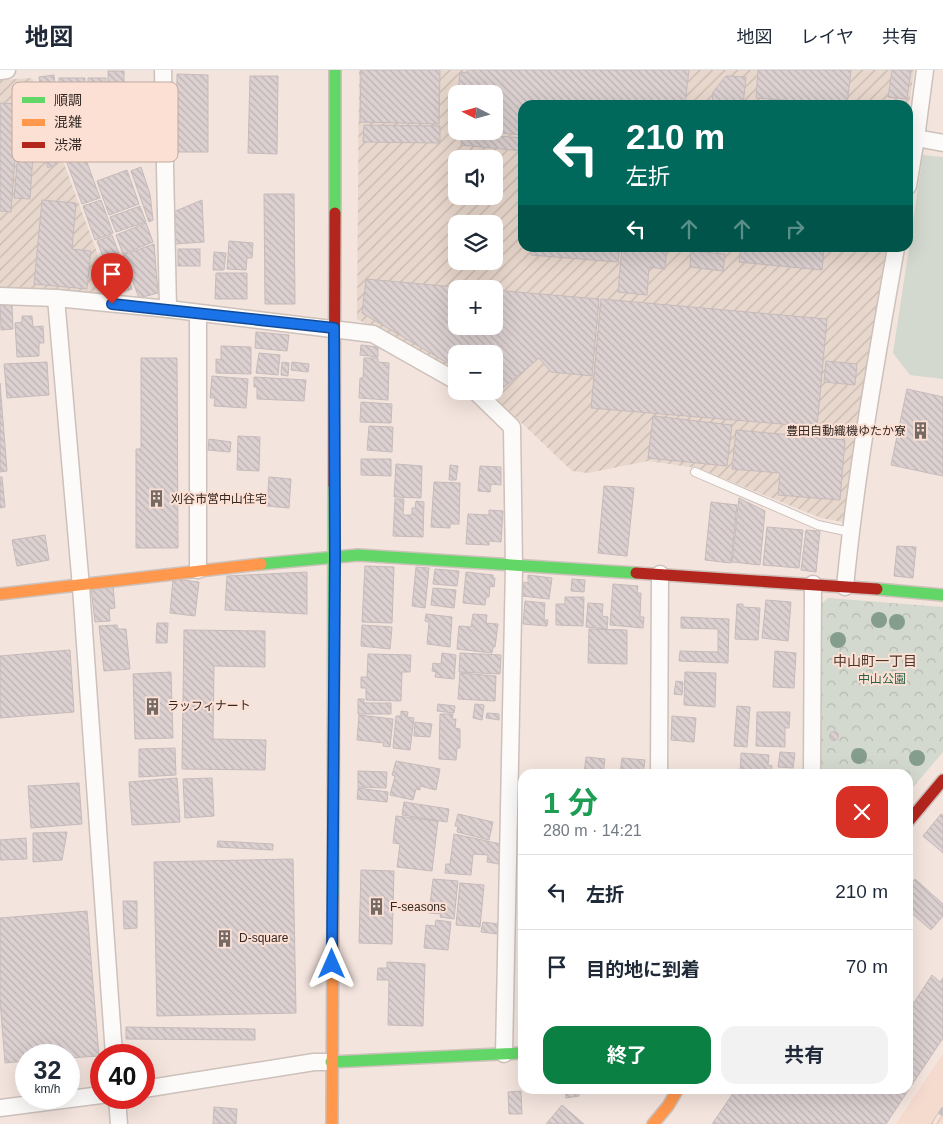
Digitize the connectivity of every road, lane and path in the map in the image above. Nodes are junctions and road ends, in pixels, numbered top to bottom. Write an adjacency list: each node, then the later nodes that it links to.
1 (7, 70): 4 (street)
2 (335, 70): 14 (street)
3 (925, 70): 5 (street)
4 (0, 71)
5 (916, 138): 6 (street); 7 (street)
6 (943, 143)
7 (913, 156)
8 (165, 162): 12 (street)
9 (895, 252): 18 (street)
10 (0, 296): 11 (street)
11 (56, 298): 12 (street); 24 (street)
12 (168, 310): 13 (street)
13 (198, 313): 14 (street); 21 (street)
14 (334, 328): 15 (street); 19 (street)
15 (448, 376)
16 (484, 400): 20 (street)
17 (695, 472): 18 (lane)
18 (850, 532): 25 (street)
19 (335, 556): 20 (street); 21 (street); 35 (street)
20 (514, 566): 22 (street); 34 (street)
21 (198, 570): 24 (street)
22 (660, 574): 23 (street); 28 (street)
23 (813, 584): 25 (street); 29 (street)
24 (81, 586): 26 (street); 32 (street)
25 (845, 587): 27 (street)
26 (0, 594)
27 (943, 595)
28 (659, 769)
29 (812, 769)
30 (943, 780): 31 (street)
31 (913, 816)
32 (113, 1044)
33 (518, 1053): 34 (street)
34 (504, 1054): 35 (street)
35 (332, 1062): 36 (street); 42 (street)
36 (155, 1087)
37 (675, 1094): 43 (street)
38 (90, 1096): 39 (street)
39 (0, 1108)
40 (118, 1109): 41 (street)
41 (120, 1124)
42 (332, 1124)
43 (652, 1124)

